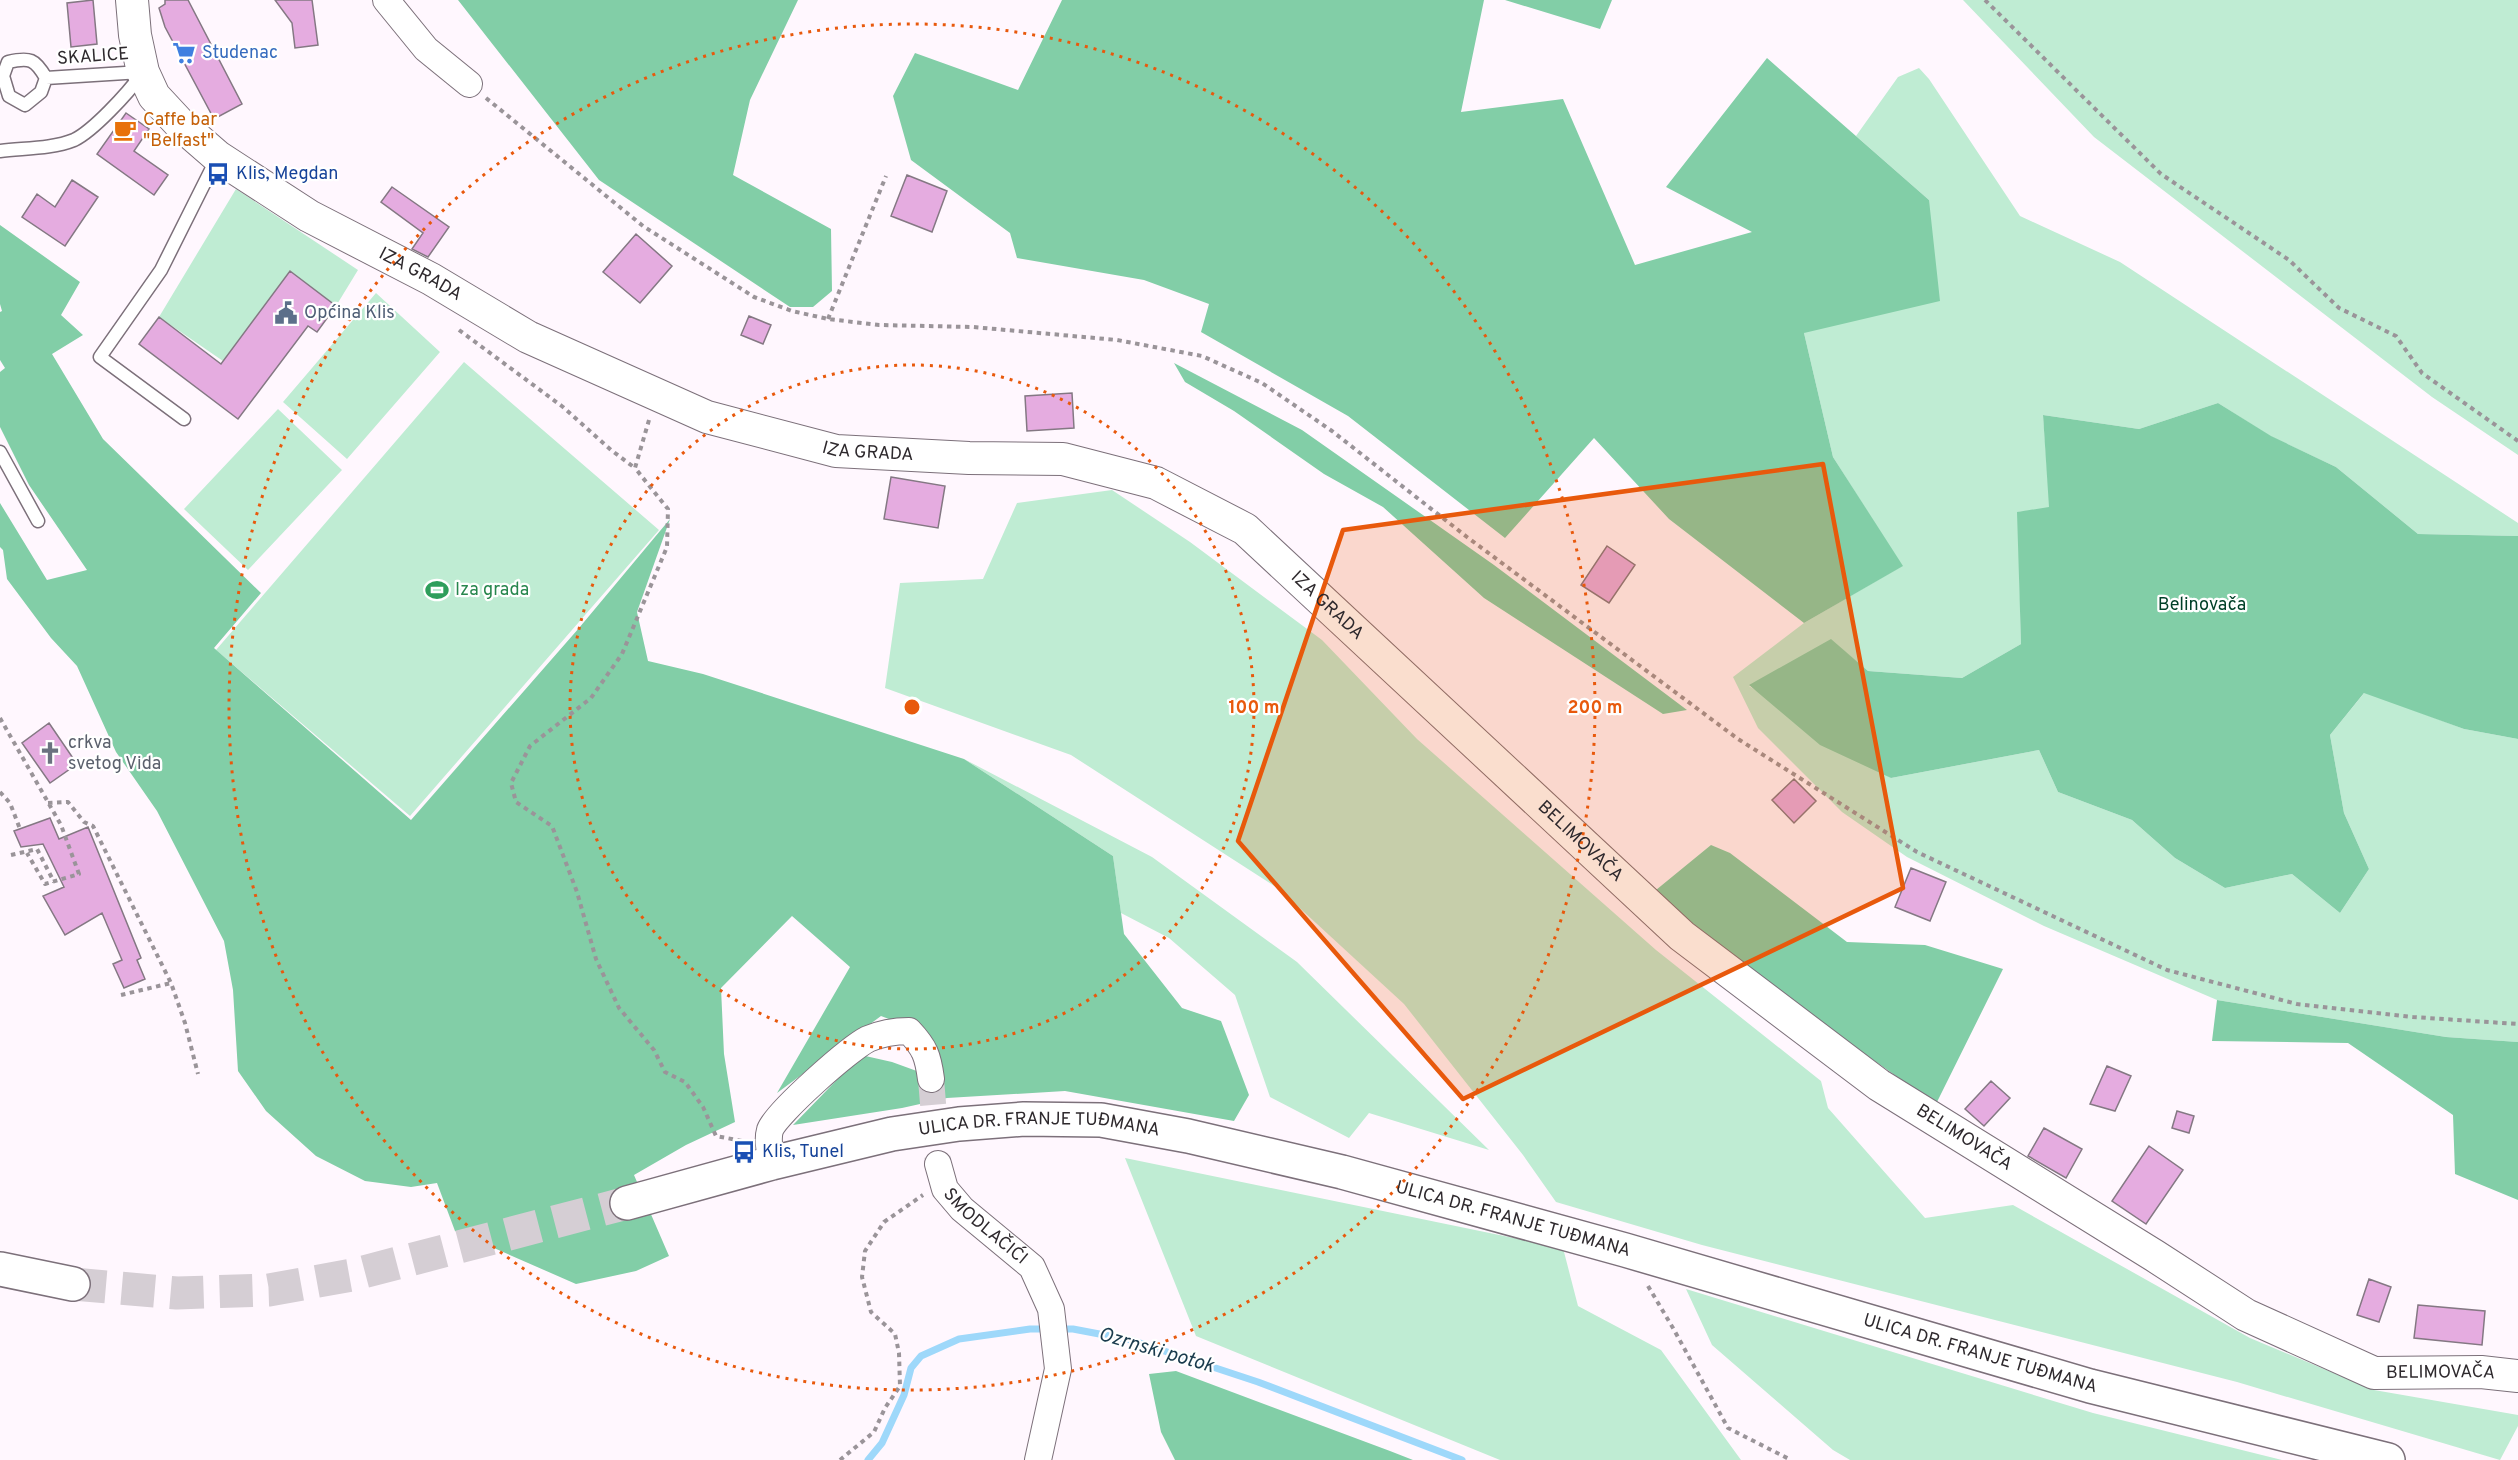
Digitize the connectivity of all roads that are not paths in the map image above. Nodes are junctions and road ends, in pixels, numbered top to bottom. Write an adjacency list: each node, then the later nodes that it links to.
1 (132, 0): 3 (street, IZA GRADA)
2 (386, 0): 5 (street)
3 (143, 72): 4 (lane, SKALICE); 6 (lane); 7 (street, IZA GRADA)
4 (45, 78)
5 (469, 84)
6 (0, 151)
7 (218, 157): 8 (lane); 11 (street, IZA GRADA)
8 (184, 419)
9 (0, 452): 10 (lane)
10 (38, 521)
11 (1485, 751): 18 (street, BELIMOVAČA)
12 (931, 1079): 13 (street)
13 (770, 1153): 15 (main road, ULICA DR. FRANJE TUĐMANA); 20 (main road, ULICA DR. FRANJE TUĐMANA)
14 (938, 1164): 19 (street, SMODLAČIĆI)
15 (627, 1203)
16 (0, 1269): 17 (main road)
17 (73, 1284)
18 (2518, 1376)
19 (1038, 1460)
20 (2388, 1460)

